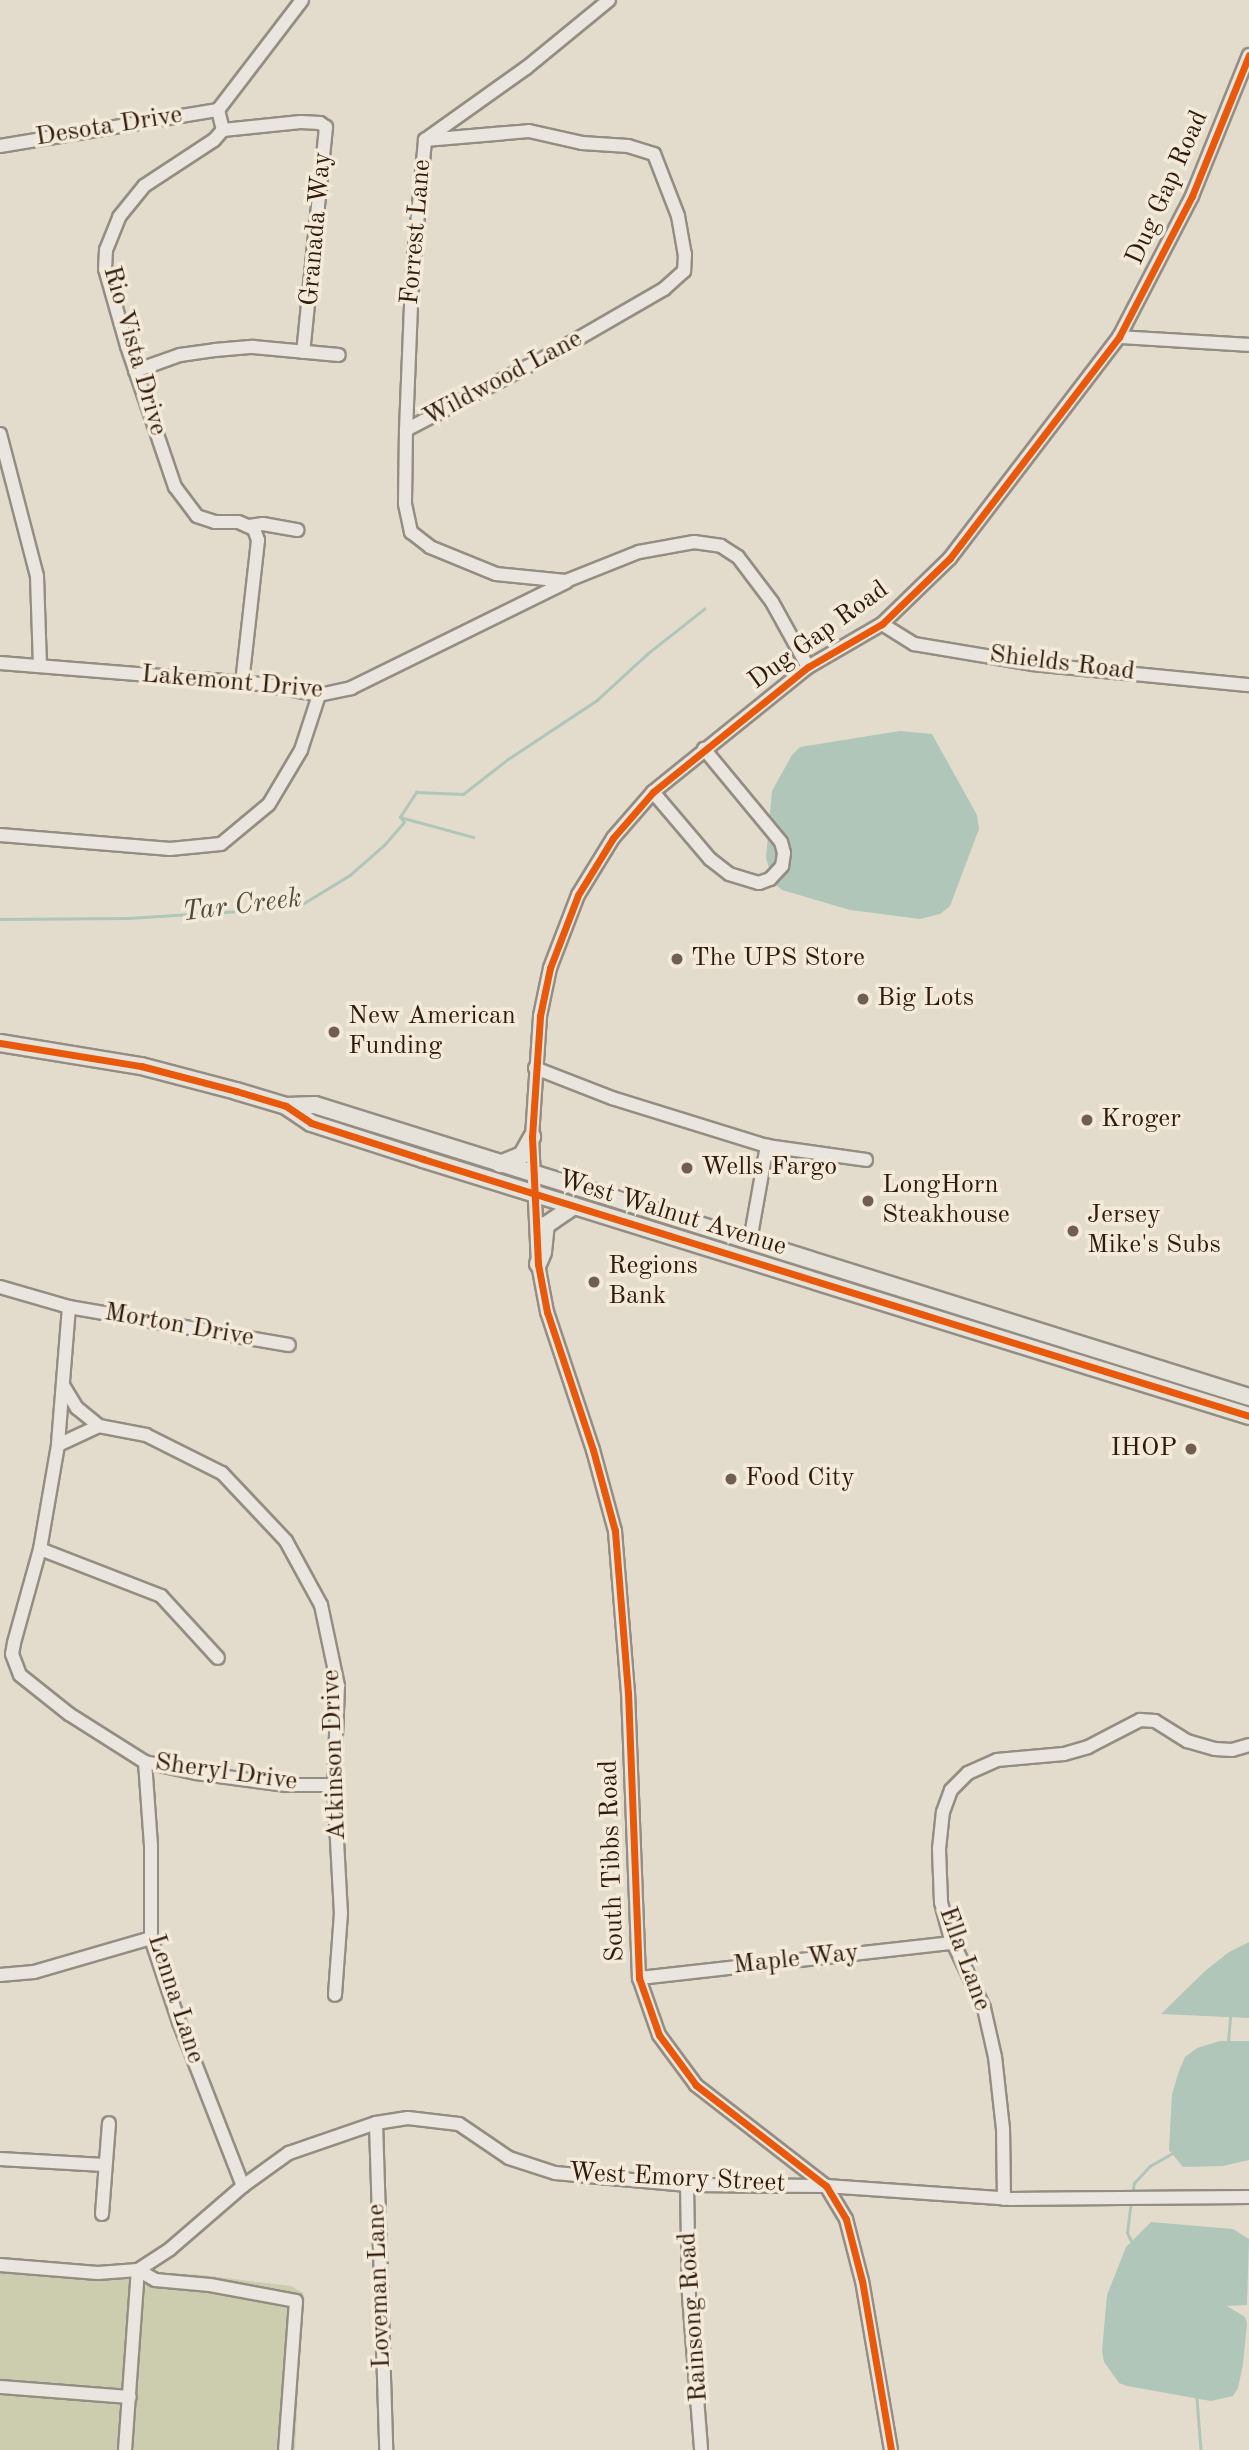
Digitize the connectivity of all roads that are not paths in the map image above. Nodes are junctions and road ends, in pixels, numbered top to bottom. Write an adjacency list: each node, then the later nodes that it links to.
1 (302, 0): 5 (street)
2 (609, 0): 7 (street, Forrest Lane)
3 (1249, 55): 4 (street, Dug Gap Road)
4 (1247, 70): 9 (street, Dug Gap Road)
5 (218, 110): 6 (street); 8 (street, Desota Drive)
6 (223, 130): 11 (street, Granada Way); 13 (street, Rio Vista Drive)
7 (425, 140): 14 (street, Forrest Lane); 14 (street, Wildwood Lane)
8 (0, 146)
9 (1119, 337): 10 (street); 19 (street, Dug Gap Road)
10 (1249, 345)
11 (303, 352): 12 (street); 13 (street)
12 (339, 355)
13 (135, 370): 16 (street, Rio Vista Drive)
14 (406, 430): 18 (street, Wildwood Lane)
15 (0, 434): 21 (street)
16 (249, 526): 17 (street, Rio Vista Drive); 23 (street)
17 (297, 530)
18 (566, 581): 22 (street, Wildwood Lane); 25 (street, Lakemont Drive)
19 (882, 624): 22 (street, Dug Gap Road); 24 (street, Shields Road)
20 (0, 663): 21 (street, Lakemont Drive)
21 (40, 665): 23 (street, Lakemont Drive)
22 (808, 667): 26 (street, Dug Gap Road)
23 (242, 683): 25 (street, Lakemont Drive)
24 (1249, 685)
25 (319, 695): 28 (street)
26 (704, 749): 27 (street, Dug Gap Road); 27 (street)
27 (653, 792): 30 (street, Dug Gap Road)
28 (0, 835)
29 (1, 1047): 31 (main road, West Walnut Avenue)
30 (535, 1068): 32 (street, Dug Gap Road); 33 (street)
31 (286, 1106): 35 (main road, West Walnut Avenue); 37 (main road, West Walnut Avenue)
32 (532, 1137): 35 (main road); 36 (street, Dug Gap Road)
33 (767, 1146): 34 (street); 39 (street)
34 (866, 1160)
35 (499, 1164): 36 (main road, West Walnut Avenue)
36 (534, 1174): 37 (street, Dug Gap Road); 39 (main road, West Walnut Avenue)
37 (534, 1193): 38 (main road, West Walnut Avenue); 40 (street, South Tibbs Road)
38 (574, 1206): 40 (main road); 46 (main road, West Walnut Avenue)
39 (750, 1241): 45 (main road, West Walnut Avenue)
40 (538, 1264): 57 (street, South Tibbs Road)
41 (0, 1287): 42 (street, Morton Drive)
42 (69, 1307): 43 (street, Morton Drive); 44 (street)
43 (289, 1345)
44 (63, 1385): 47 (street); 48 (street)
45 (1249, 1397)
46 (1249, 1416)
47 (99, 1426): 48 (street); 53 (street, Atkinson Drive)
48 (58, 1445): 49 (street)
49 (40, 1549): 50 (street); 52 (street, Sheryl Drive)
50 (218, 1658)
51 (1249, 1745): 55 (street, Ella Lane)
52 (145, 1762): 53 (street, Sheryl Drive); 54 (street, Lenna Lane)
53 (334, 1785): 58 (street, Atkinson Drive)
54 (151, 1938): 56 (street); 64 (street, Lenna Lane)
55 (953, 1943): 57 (street, Maple Way); 67 (street, Ella Lane)
56 (0, 1975)
57 (639, 1978): 65 (street, South Tibbs Road)
58 (335, 1995)
59 (109, 2123): 62 (street)
60 (376, 2123): 63 (street, West Emory Street); 64 (street, West Emory Street); 75 (street, Loveman Lane)
61 (0, 2159): 62 (street)
62 (104, 2165): 68 (street)
63 (687, 2185): 65 (street, West Emory Street); 76 (street, Rainsong Road)
64 (243, 2186): 70 (street, West Emory Street)
65 (826, 2186): 67 (street); 77 (street, South Tibbs Road)
66 (1249, 2197): 67 (street)
67 (1004, 2199)
68 (102, 2214)
69 (0, 2265): 70 (street, West Emory Street)
70 (138, 2270): 72 (street); 74 (street)
71 (0, 2387): 72 (street)
72 (130, 2397): 73 (street)
73 (125, 2450)
74 (285, 2450)
75 (386, 2450)
76 (701, 2450)
77 (891, 2450)

